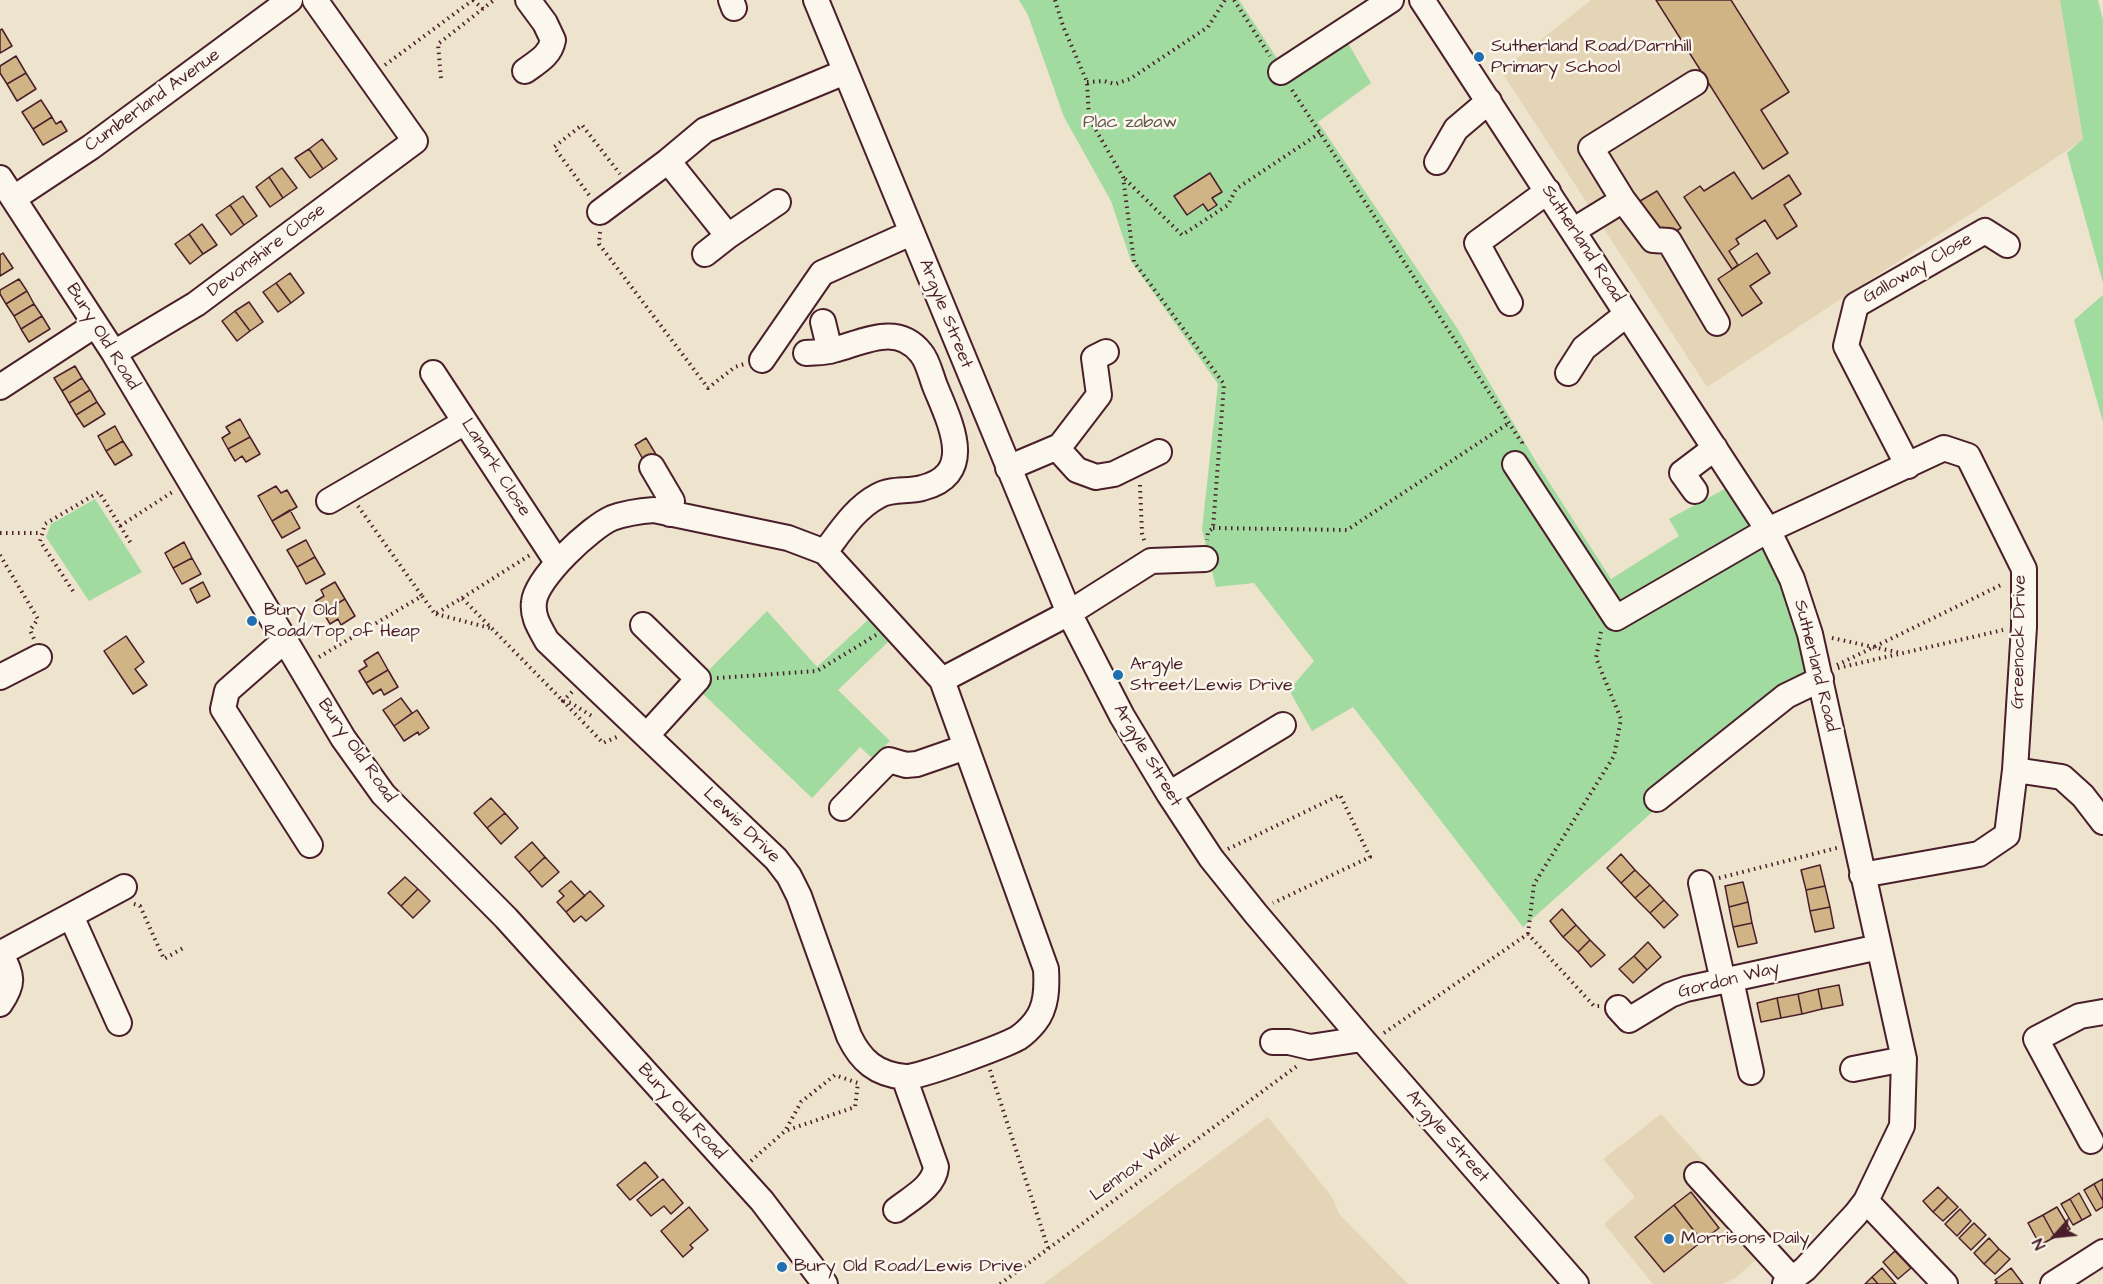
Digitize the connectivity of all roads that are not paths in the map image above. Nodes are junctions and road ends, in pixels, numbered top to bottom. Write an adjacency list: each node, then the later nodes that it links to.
1 (290, 0): 16 (street, Cumberland Avenue)
2 (315, 0): 32 (street, Devonshire Close)
3 (528, 0): 7 (street)
4 (816, 0): 8 (street, Argyle Street)
5 (1391, 0): 9 (street)
6 (1422, 0): 11 (street, Sutherland Road)
7 (525, 71)
8 (845, 72): 12 (street); 21 (street, Argyle Street)
9 (1281, 72)
10 (1695, 83): 17 (street)
11 (1489, 101): 13 (street); 15 (street, Sutherland Road)
12 (668, 161): 19 (street); 22 (street)
13 (1437, 162)
14 (0, 178): 16 (street, Bury Old Road)
15 (1548, 191): 20 (street, Sutherland Road); 25 (street)
16 (14, 198): 29 (street, Bury Old Road)
17 (1623, 200): 20 (street); 28 (street)
18 (778, 202): 22 (street)
19 (600, 212)
20 (1574, 230): 26 (street, Sutherland Road)
21 (911, 233): 34 (street); 45 (street, Argyle Street)
22 (728, 236): 24 (street)
23 (2007, 245): 43 (street, Galloway Close)
24 (705, 254)
25 (1510, 303)
26 (1627, 314): 36 (street); 40 (street, Sutherland Road)
27 (823, 322): 30 (street)
28 (1717, 323)
29 (95, 325): 32 (street, Bury Old Road); 37 (street)
30 (830, 351): 33 (street); 50 (street)
31 (1106, 352): 39 (street)
32 (114, 353): 55 (street, Bury Old Road)
33 (806, 353)
34 (762, 360)
35 (433, 373): 38 (street, Lanark Close)
36 (1568, 373)
37 (0, 387)
38 (465, 422): 47 (street); 51 (street, Lanark Close)
39 (1057, 448): 41 (street); 45 (street)
40 (1715, 448): 46 (street); 49 (street, Sutherland Road)
41 (1149, 456)
42 (1515, 464): 49 (street, Greenock Drive)
43 (1908, 466): 49 (street, Greenock Drive); 63 (street, Greenock Drive)
44 (652, 467): 48 (street)
45 (1008, 468): 53 (street, Argyle Street)
46 (1695, 490)
47 (338, 496)
48 (670, 514): 50 (street, Lewis Drive); 51 (street, Lewis Drive)
49 (1767, 530): 57 (street, Sutherland Road)
50 (825, 552): 59 (street, Lewis Drive)
51 (552, 553): 61 (street, Lewis Drive)
52 (1205, 559): 53 (street)
53 (1069, 613): 59 (street); 64 (street, Argyle Street)
54 (643, 625): 61 (street)
55 (284, 641): 68 (street); 92 (street, Bury Old Road)
56 (39, 657): 58 (street)
57 (1820, 676): 65 (street); 69 (street, Sutherland Road)
58 (0, 677)
59 (942, 680): 62 (street, Lewis Drive)
60 (1283, 725): 64 (street)
61 (646, 735): 85 (street, Lewis Drive)
62 (966, 747): 66 (street); 85 (street, Lewis Drive)
63 (2015, 770): 67 (street); 69 (street, Greenock Drive)
64 (1169, 794): 81 (street, Argyle Street)
65 (1657, 798)
66 (842, 807)
67 (2103, 822)
68 (310, 845)
69 (1862, 875): 73 (street, Sutherland Road)
70 (1701, 883): 75 (street)
71 (125, 888): 72 (street)
72 (71, 916): 74 (street); 79 (street)
73 (1879, 947): 75 (street, Gordon Way); 82 (street, Sutherland Road)
74 (0, 952): 76 (street)
75 (1727, 980): 77 (street, Gordon Way); 84 (street)
76 (0, 1004)
77 (1618, 1008)
78 (2103, 1012): 86 (street)
79 (119, 1023)
80 (1273, 1042): 81 (street)
81 (1364, 1042): 93 (street, Argyle Street)
82 (1904, 1059): 83 (street); 88 (street, Sutherland Road)
83 (1853, 1069)
84 (1751, 1072)
85 (904, 1077): 89 (street)
86 (2091, 1141)
87 (1697, 1174): 91 (street)
88 (1866, 1201): 91 (street, Sutherland Road); 94 (street)
89 (896, 1210)
90 (2103, 1252): 95 (street)
91 (1789, 1281)
92 (825, 1284)
93 (1576, 1284)
94 (1945, 1284)
95 (2053, 1284)

